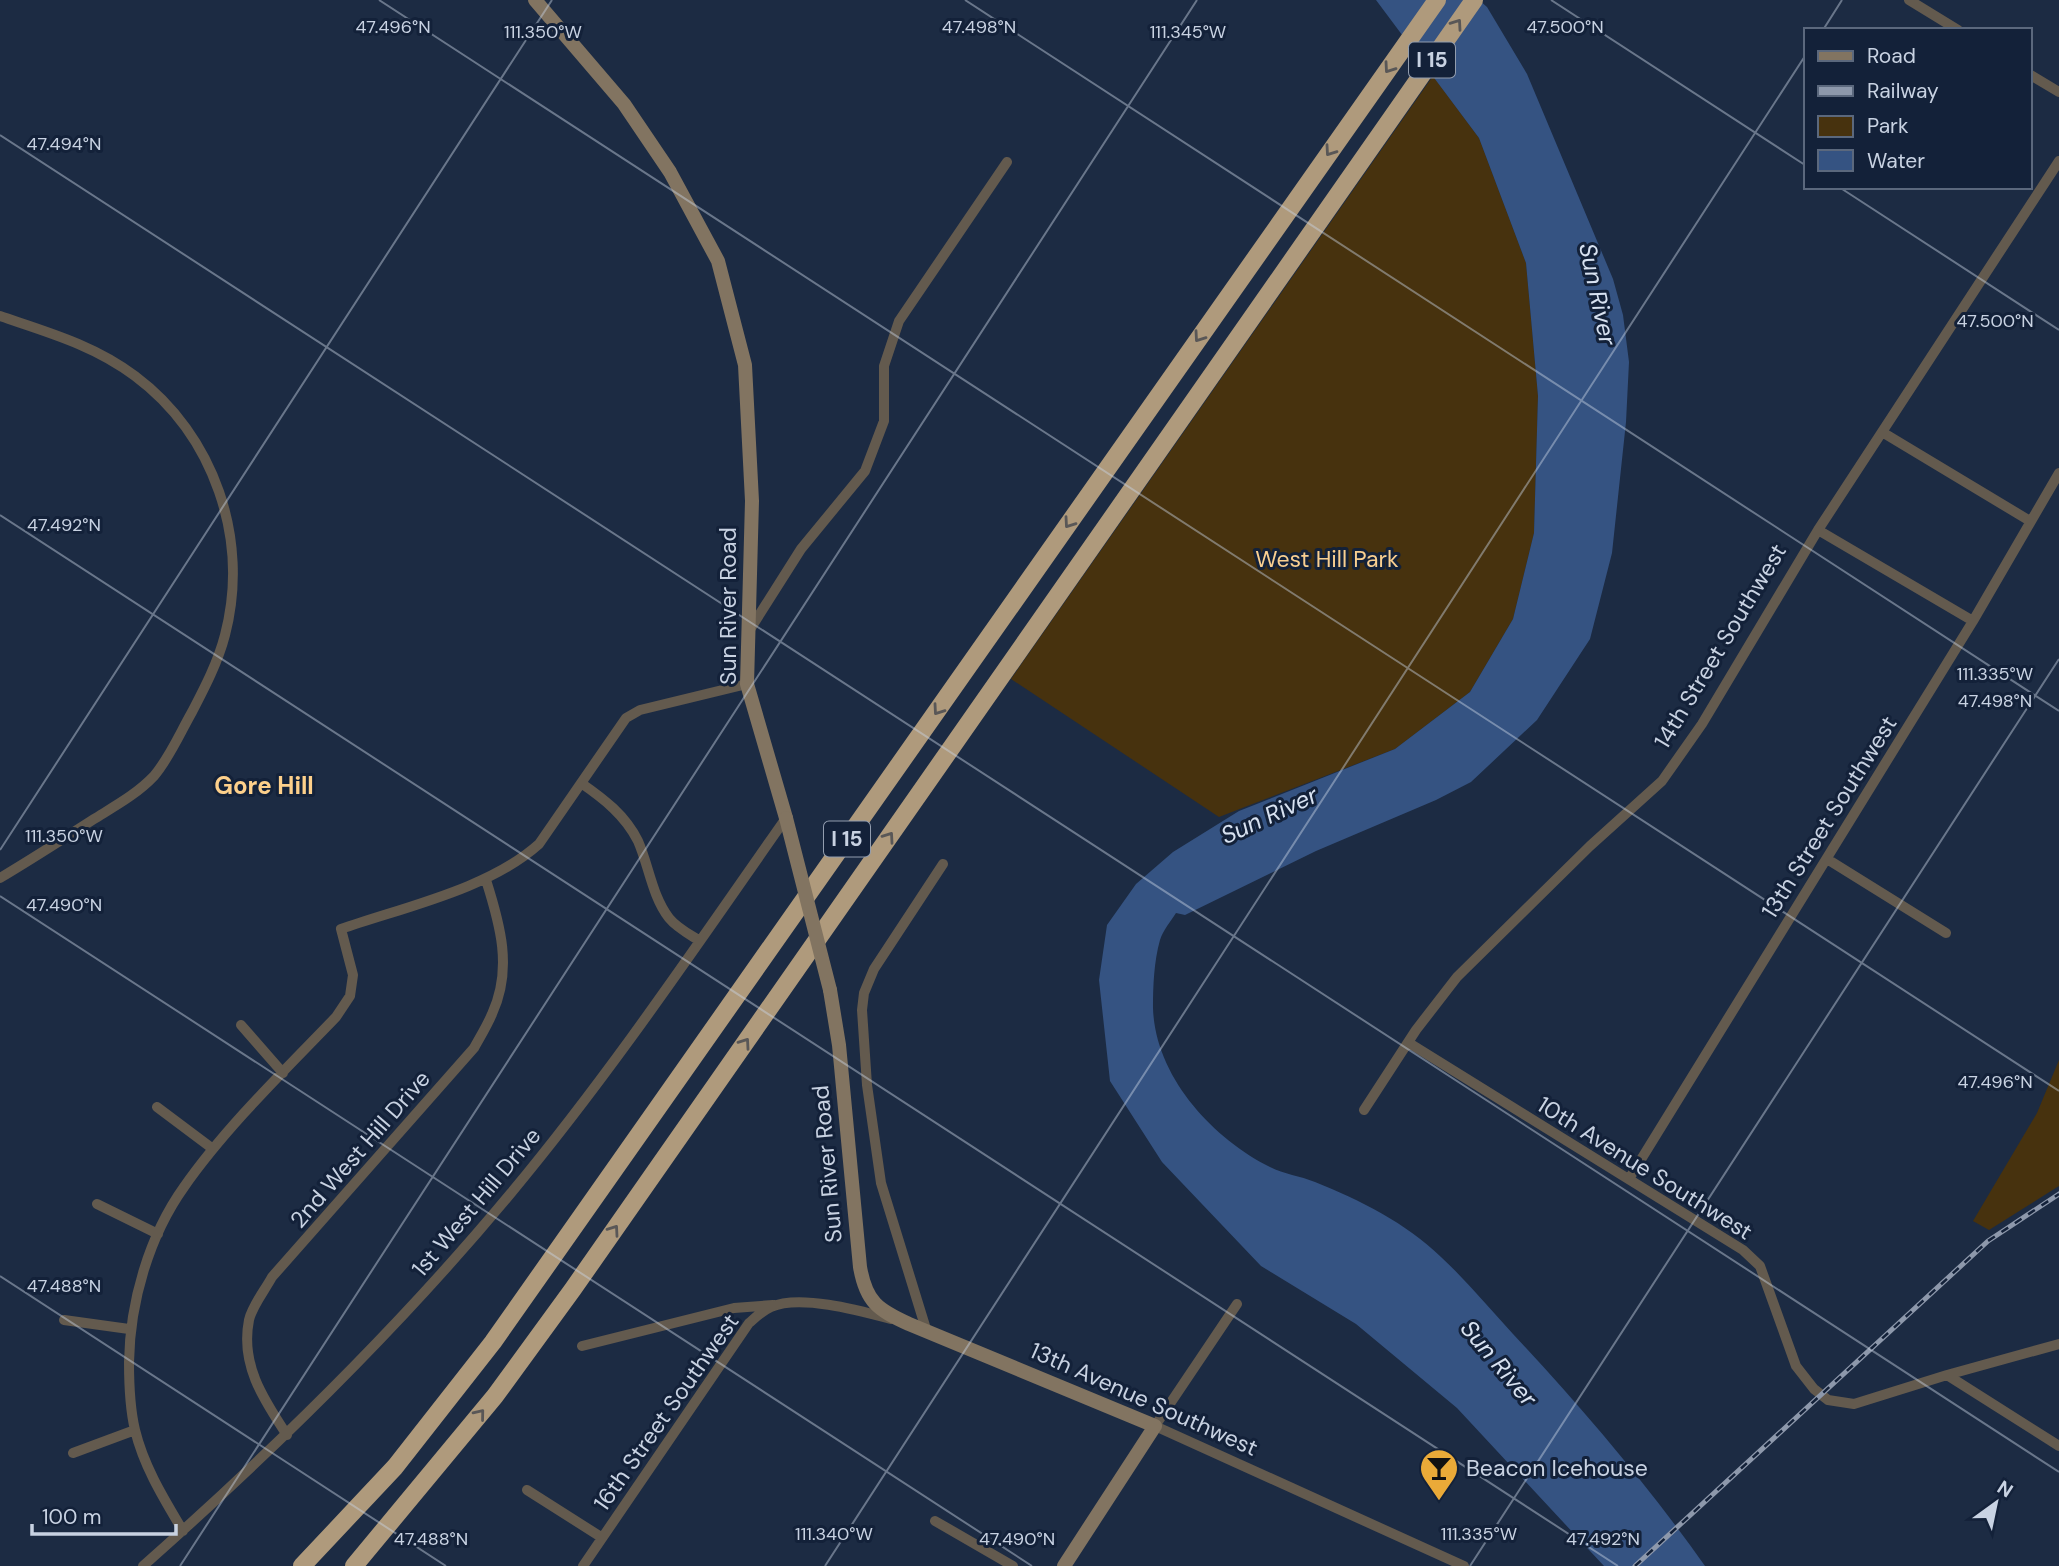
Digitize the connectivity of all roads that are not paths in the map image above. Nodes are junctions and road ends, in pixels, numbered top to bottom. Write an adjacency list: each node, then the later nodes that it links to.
1 (535, 0): 16 (street, Sun River Road)
2 (1437, 0): 56 (highway, I 15, one-way to 56)
3 (1474, 0): 50 (highway, I 15, one-way to 3)
4 (1909, 0): 5 (street)
5 (1955, 28)
6 (2031, 75): 7 (street)
7 (2059, 92)
8 (2059, 161): 11 (street, 14th Street Southwest)
9 (1007, 162): 16 (street)
10 (0, 316): 22 (street)
11 (1882, 432): 13 (street); 14 (street, 14th Street Southwest)
12 (2059, 473): 13 (street, 13th Street Southwest)
13 (2030, 521): 15 (street, 13th Street Southwest)
14 (1818, 530): 15 (street); 27 (street, 14th Street Southwest)
15 (1973, 621): 20 (street, 13th Street Southwest)
16 (748, 631): 17 (street, Sun River Road)
17 (747, 684): 18 (street); 19 (street, Sun River Road)
18 (581, 783): 23 (street); 25 (street)
19 (786, 818): 25 (street, 1st West Hill Drive); 39 (street, Sun River Road, bridge)
20 (1827, 859): 24 (street); 32 (street, 13th Street Southwest)
21 (943, 864): 41 (street)
22 (0, 878)
23 (486, 880): 28 (street); 47 (street, 2nd West Hill Drive)
24 (1947, 933)
25 (700, 941): 47 (street, 1st West Hill Drive)
26 (242, 1025): 28 (street)
27 (1409, 1043): 30 (street, 14th Street Southwest); 32 (street, 10th Avenue Southwest)
28 (283, 1073): 31 (street)
29 (157, 1107): 31 (street)
30 (1364, 1110)
31 (213, 1149): 34 (street)
32 (1629, 1179): 44 (street, 10th Avenue Southwest)
33 (97, 1204): 34 (street)
34 (159, 1234): 40 (street)
35 (797, 1302): 37 (street, 16th Street Southwest); 39 (street, 13th Avenue Southwest)
36 (1237, 1304): 45 (street)
37 (774, 1306): 43 (street); 54 (street, 16th Street Southwest)
38 (64, 1320): 40 (street)
39 (909, 1324): 41 (street, 13th Avenue Southwest)
40 (130, 1329): 46 (street)
41 (926, 1329): 45 (street, 13th Avenue Southwest)
42 (2059, 1344): 44 (street, 10th Avenue Southwest)
43 (582, 1346)
44 (1947, 1375): 48 (street)
45 (1155, 1426): 61 (street); 62 (street, 13th Avenue Southwest)
46 (135, 1430): 49 (street); 53 (street)
47 (287, 1435): 53 (street, 1st West Hill Drive)
48 (2059, 1446)
49 (74, 1453)
50 (438, 1467): 57 (highway, I 15); 58 (highway)
51 (527, 1490): 54 (street)
52 (935, 1521): 60 (street)
53 (183, 1531): 55 (street, 1st West Hill Drive)
54 (601, 1537): 59 (street, 16th Street Southwest)
55 (143, 1566)
56 (302, 1566)
57 (344, 1566)
58 (354, 1566)
59 (583, 1566)
60 (1013, 1566)
61 (1064, 1566)
62 (1464, 1566)

